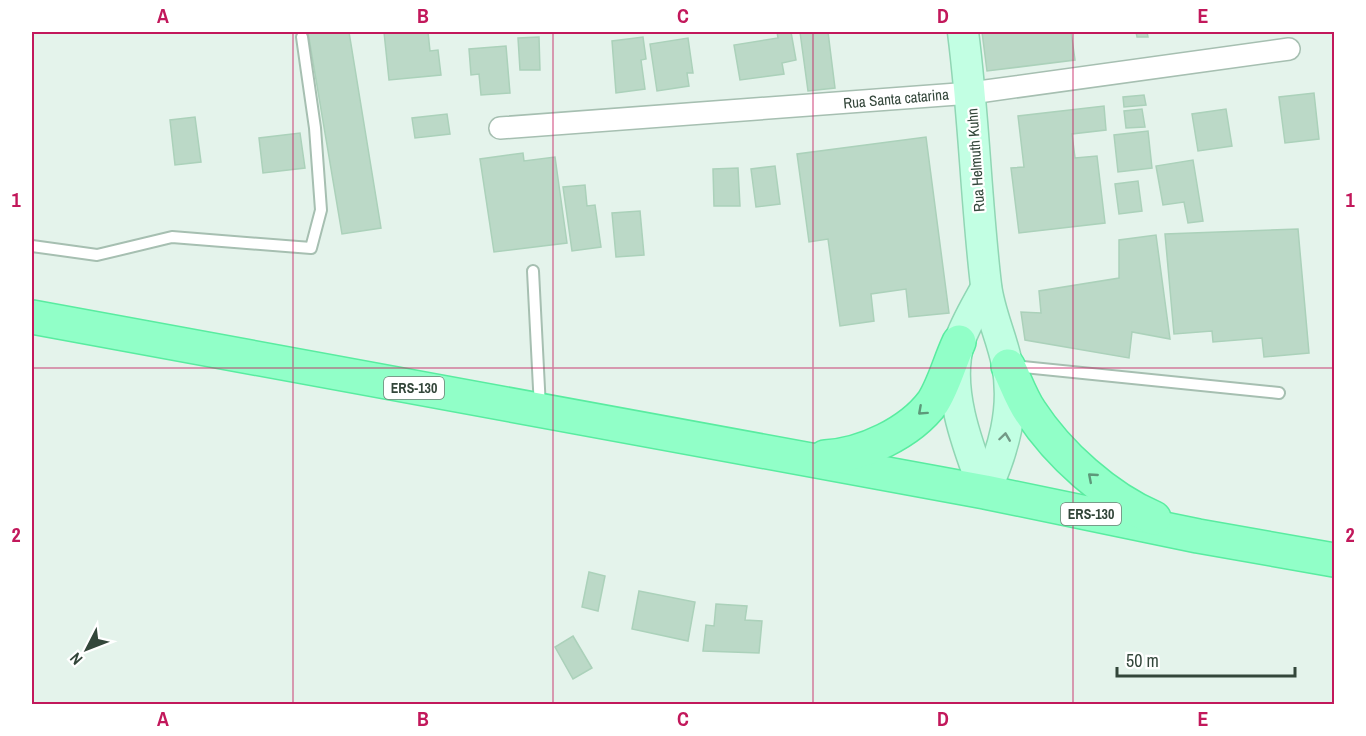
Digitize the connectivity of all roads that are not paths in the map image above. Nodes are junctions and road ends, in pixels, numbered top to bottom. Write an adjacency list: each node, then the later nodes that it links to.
1 (963, 32): 4 (main road, Rua Helmuth Kuhn)
2 (302, 37): 6 (lane)
3 (1289, 49): 4 (street, Rua Santa catarina)
4 (971, 93): 5 (street, Rua Santa catarina); 8 (main road, Rua Helmuth Kuhn)
5 (500, 128)
6 (32, 246)
7 (533, 271): 13 (lane)
8 (986, 288): 10 (main road); 11 (main road, Rua Helmuth Kuhn)
9 (32, 317): 13 (main road, ERS-130)
10 (959, 342): 14 (main road, one-way to 14); 15 (main road)
11 (1008, 366): 12 (lane); 15 (main road, Rua Helmuth Kuhn, one-way to 11); 16 (main road, one-way to 11)
12 (1279, 393)
13 (540, 411): 14 (main road, ERS-130)
14 (796, 458): 15 (main road, ERS-130)
15 (985, 492): 16 (main road, ERS-130)
16 (1198, 536): 17 (main road, ERS-130)
17 (1335, 560)

